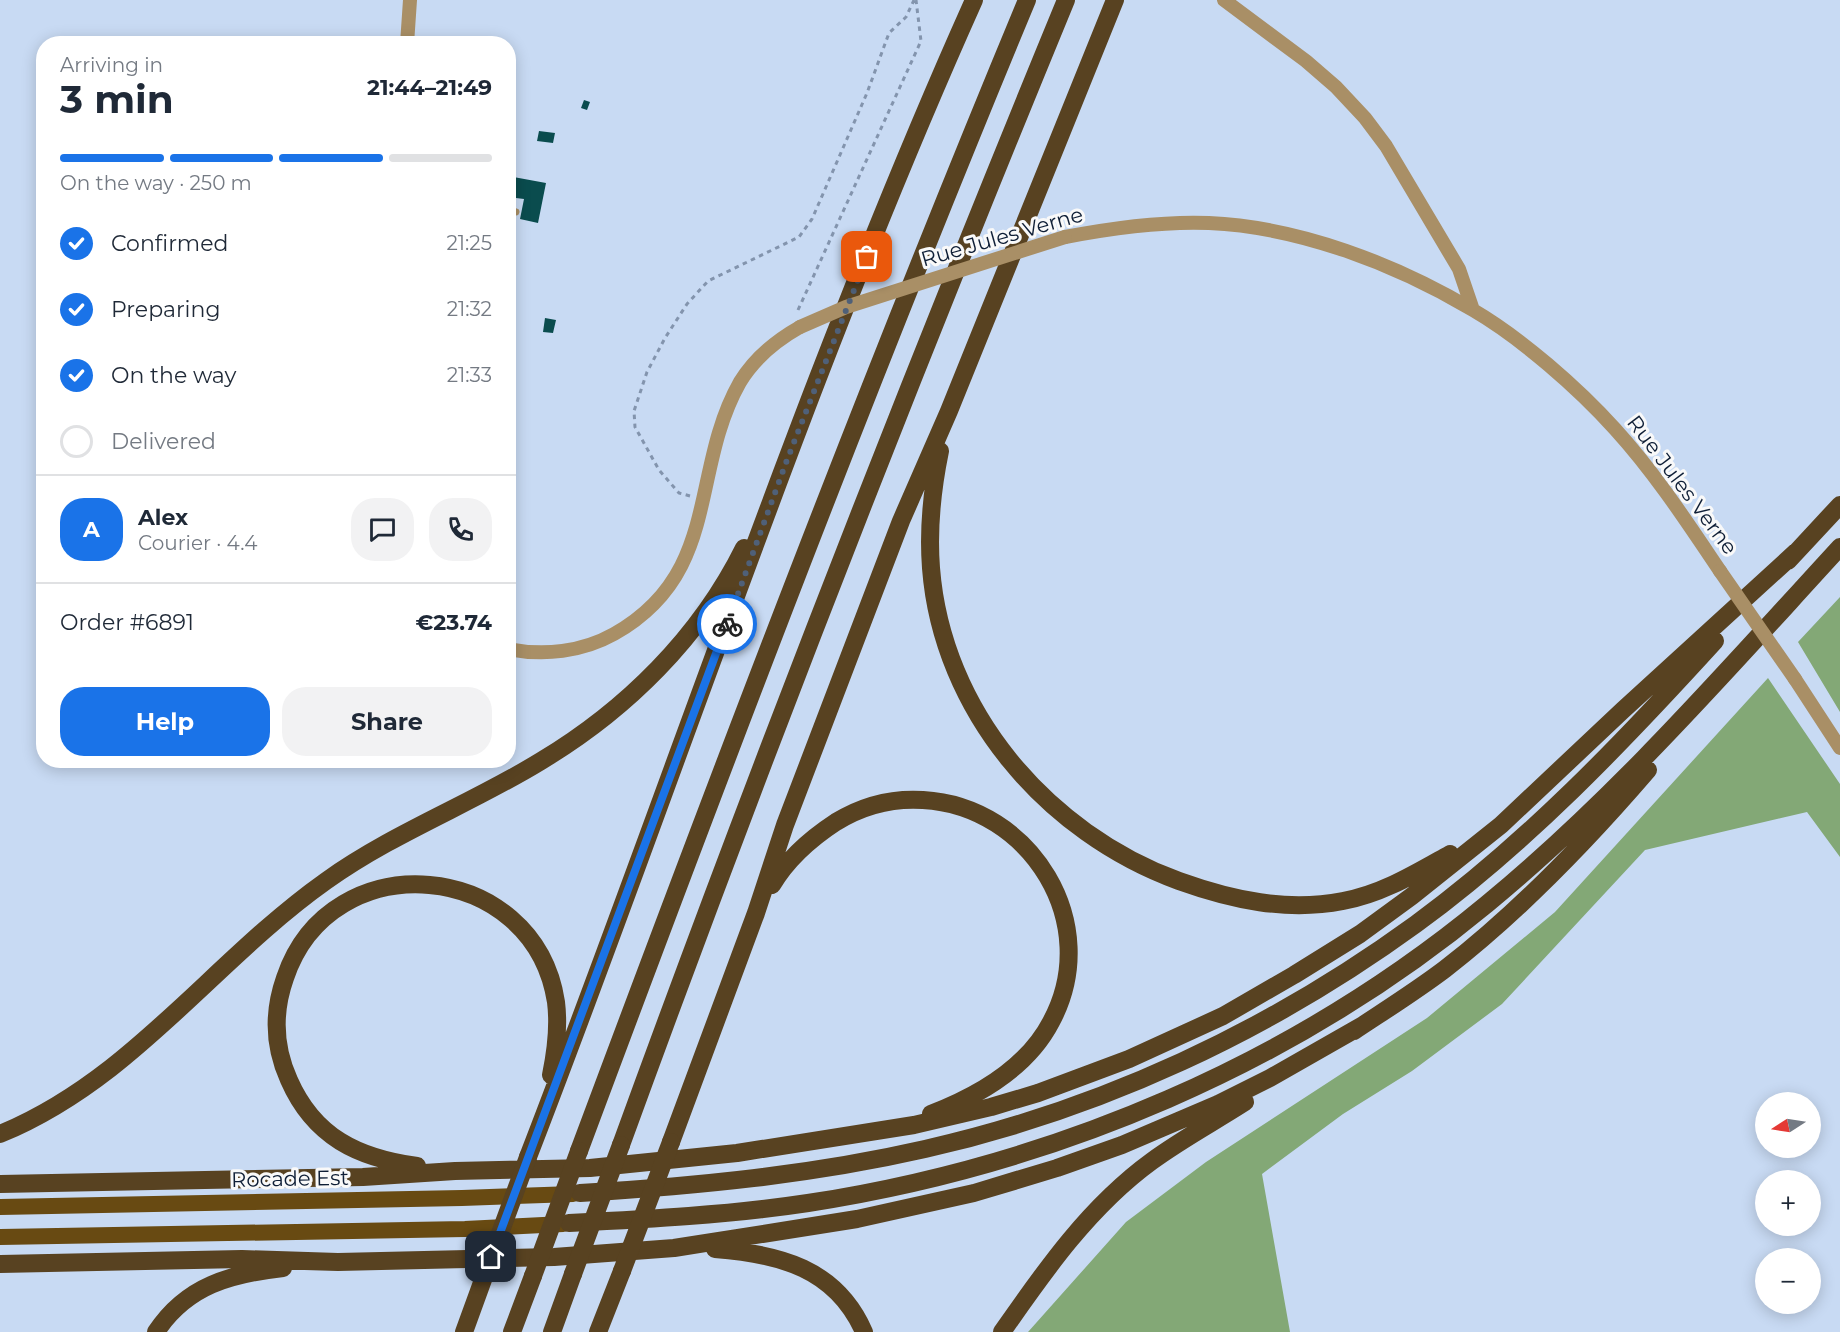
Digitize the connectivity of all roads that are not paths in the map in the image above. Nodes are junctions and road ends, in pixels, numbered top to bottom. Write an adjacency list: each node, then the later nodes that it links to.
1 (410, 0): 7 (street)
2 (974, 0): 10 (highway)
3 (1027, 0): 35 (highway, bridge)
4 (1066, 0): 36 (highway, bridge)
5 (1115, 0): 9 (highway)
6 (1224, 0): 8 (street)
7 (408, 36)
8 (1473, 310): 14 (street, Rue Jules Verne, bridge); 16 (street, Rue Jules Verne, bridge)
9 (949, 411): 17 (highway); 18 (highway)
10 (787, 460): 20 (highway); 22 (highway)
11 (1840, 505): 13 (highway)
12 (1840, 547): 15 (highway)
13 (1796, 552): 17 (highway); 25 (highway)
14 (516, 650)
15 (1730, 668): 19 (highway); 27 (highway)
16 (1840, 748)
17 (1501, 825): 21 (highway)
18 (756, 912): 21 (highway); 32 (highway, bridge)
19 (1363, 1025): 29 (highway); 40 (highway)
20 (541, 1124): 23 (highway); 34 (highway, bridge)
21 (875, 1131): 23 (highway)
22 (0, 1134)
23 (455, 1170): 24 (highway)
24 (0, 1184)
25 (580, 1193): 26 (highway, Rocade Est)
26 (0, 1208)
27 (569, 1223): 28 (highway)
28 (0, 1236)
29 (674, 1248): 30 (highway); 39 (highway)
30 (338, 1262): 31 (highway); 33 (highway)
31 (0, 1264)
32 (611, 1300): 37 (highway); 38 (highway)
33 (156, 1332)
34 (464, 1332)
35 (512, 1332)
36 (552, 1332)
37 (598, 1332)
38 (605, 1332)
39 (864, 1332)
40 (1002, 1332)

